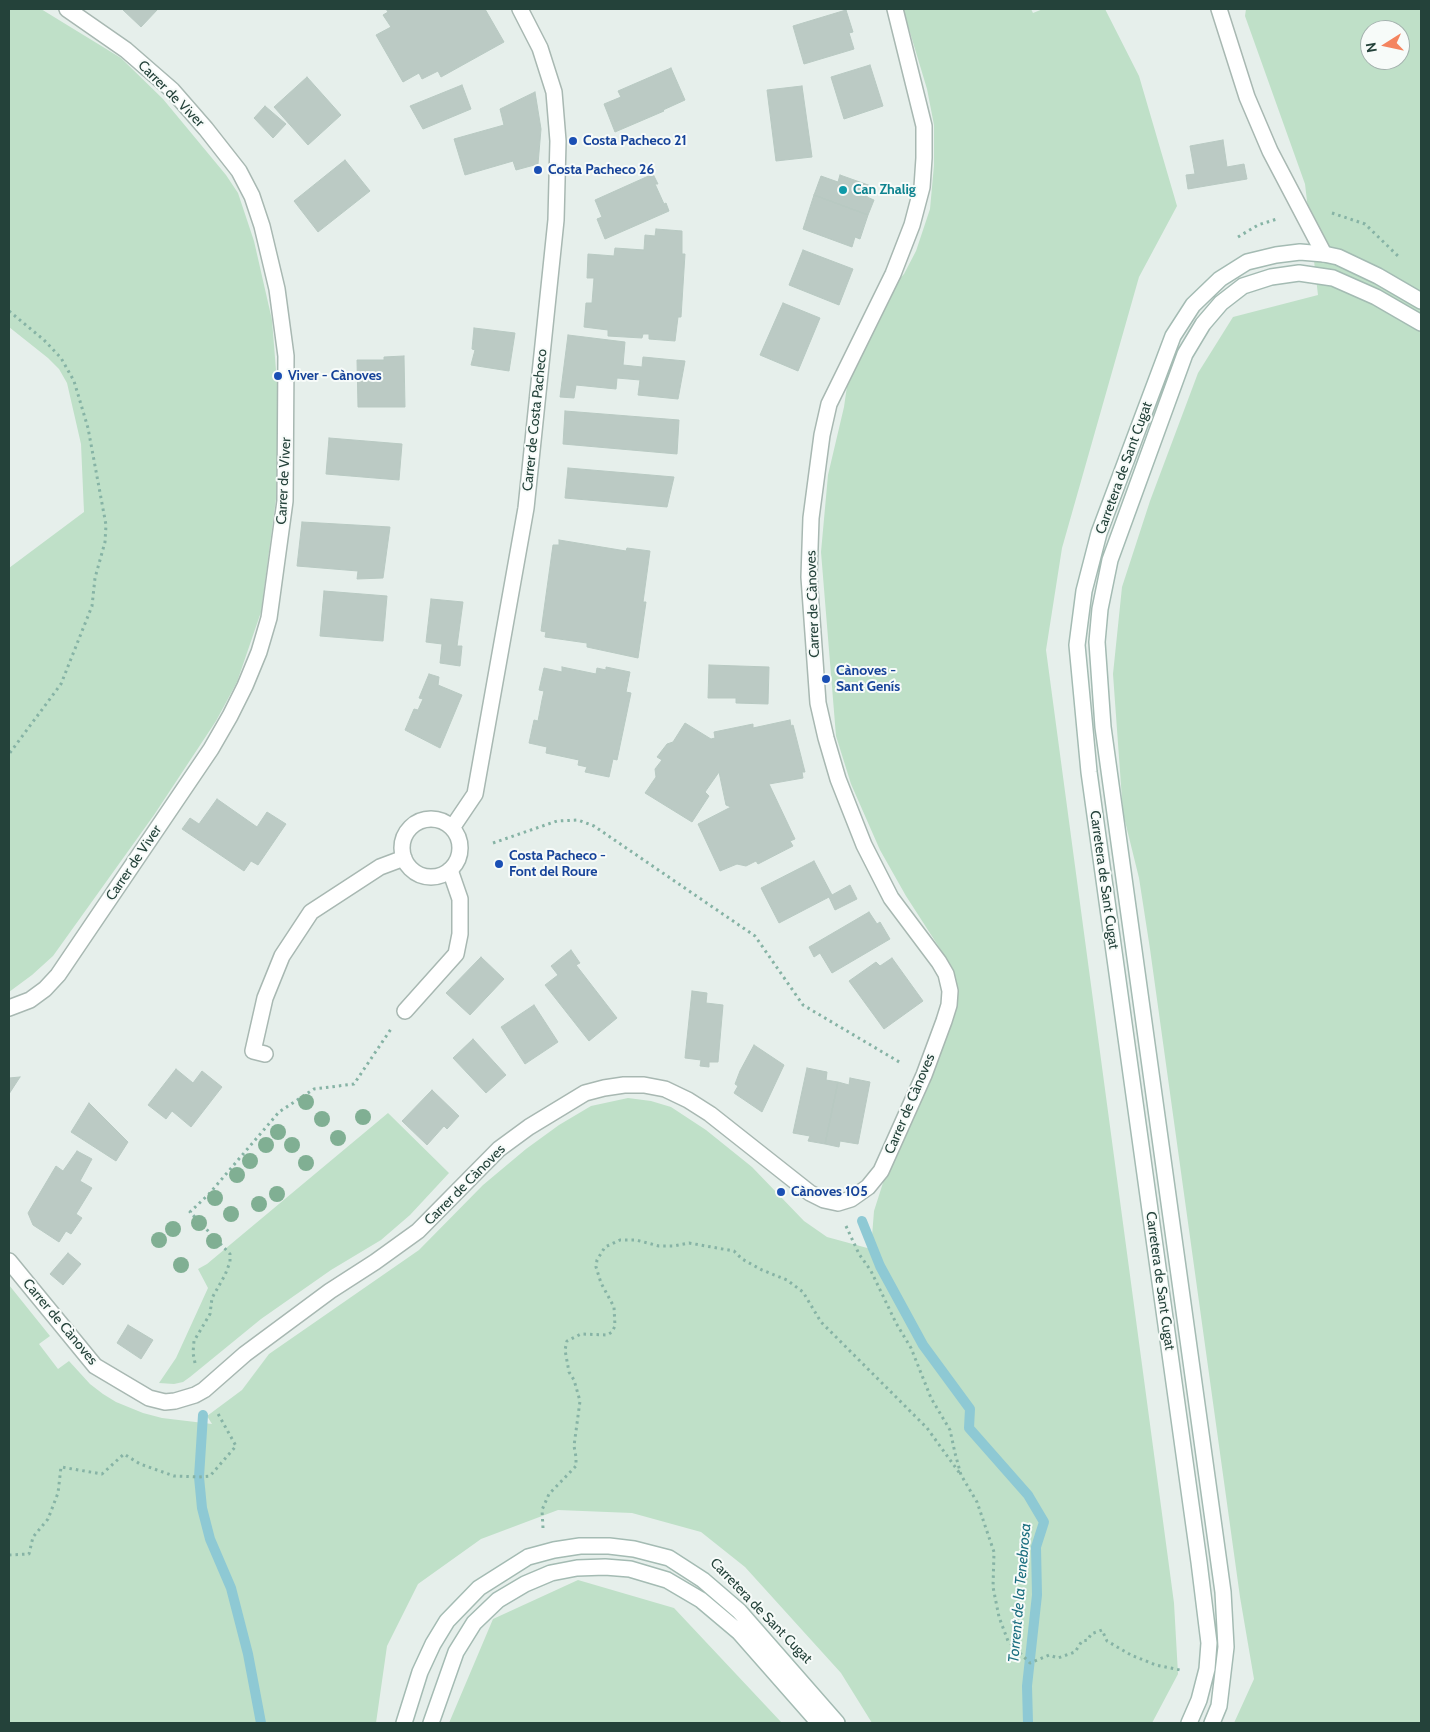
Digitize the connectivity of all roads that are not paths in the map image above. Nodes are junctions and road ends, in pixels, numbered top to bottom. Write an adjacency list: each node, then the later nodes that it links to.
1 (67, 9): 11 (street, Carrer de Viver)
2 (520, 9): 8 (street, Carrer de Costa Pacheco)
3 (895, 9): 14 (street, Carrer de Cànoves)
4 (1219, 9): 5 (street)
5 (1324, 254): 6 (street, Carretera de Sant Cugat); 19 (street, Carretera de Sant Cugat)
6 (1421, 301)
7 (1421, 323): 20 (street, Carretera de Sant Cugat)
8 (452, 828): 9 (street); 10 (street)
9 (404, 858): 10 (street); 13 (street)
10 (450, 870): 12 (street)
11 (9, 1008)
12 (400, 1017)
13 (265, 1054)
14 (9, 1261)
15 (404, 1723): 18 (street, Carretera de Sant Cugat)
16 (431, 1723): 17 (street)
17 (818, 1723)
18 (837, 1723)
19 (1189, 1723)
20 (1212, 1723)

